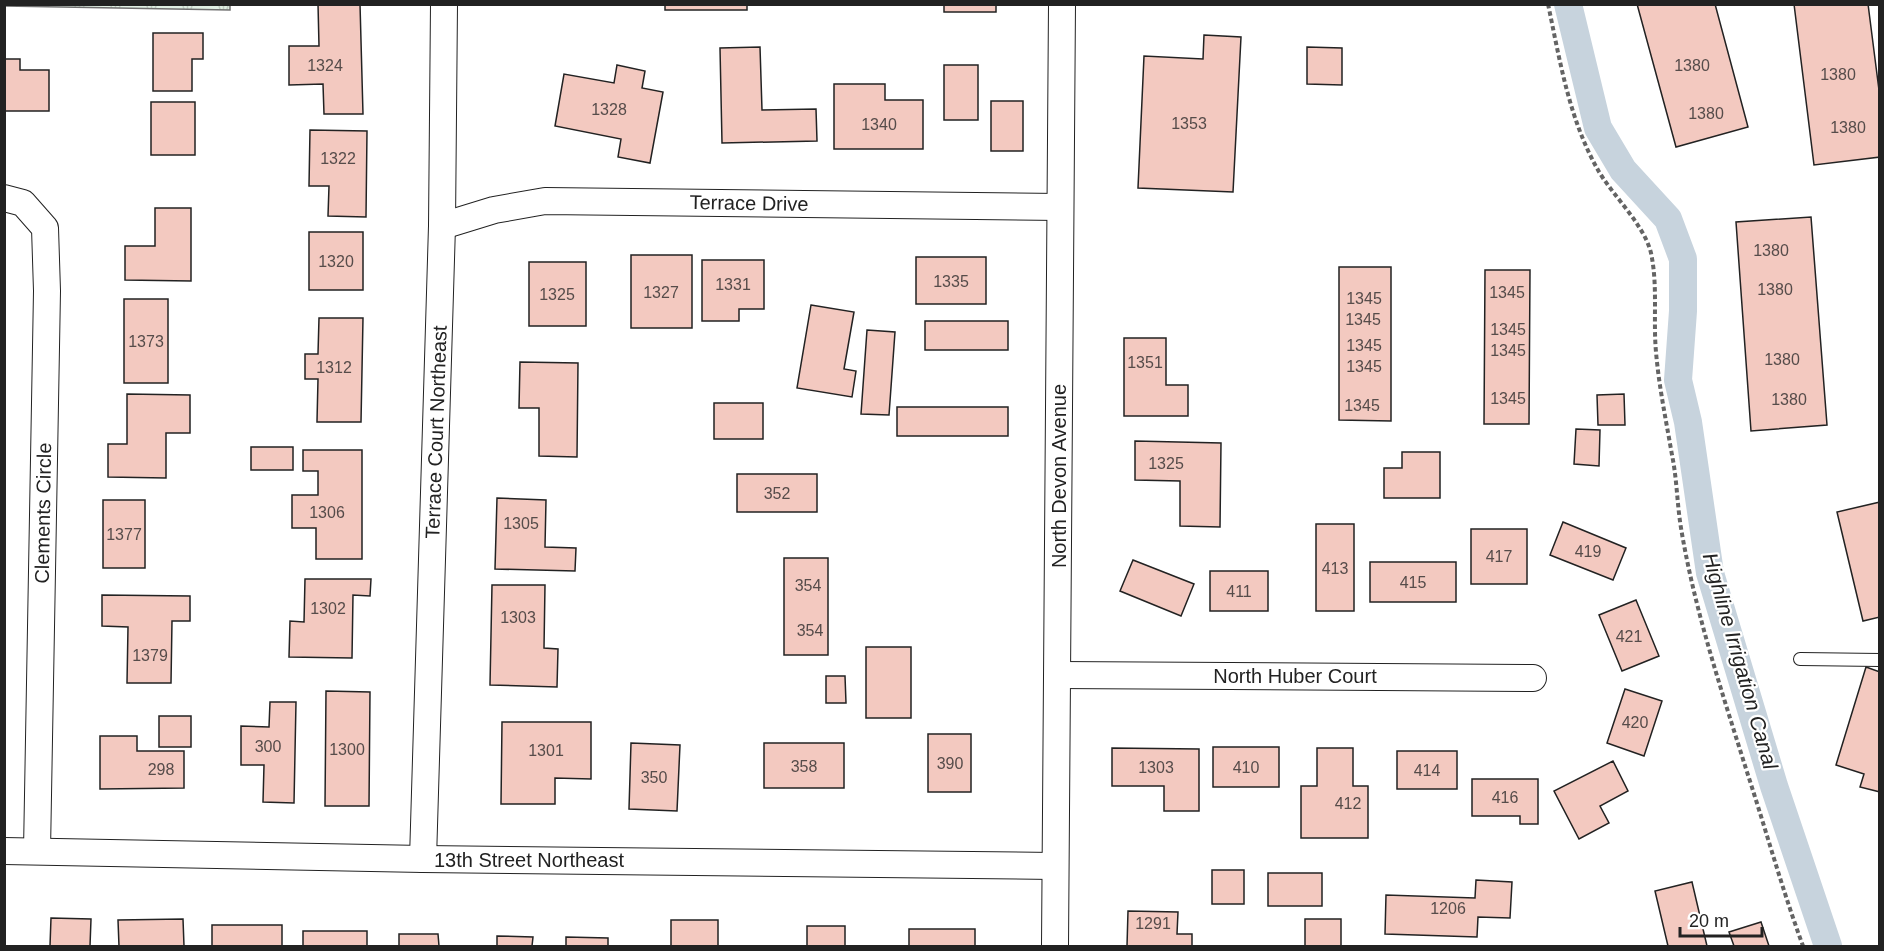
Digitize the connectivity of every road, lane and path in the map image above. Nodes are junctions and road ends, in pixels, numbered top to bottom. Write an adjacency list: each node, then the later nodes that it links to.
1 (444, 4): 6 (street, Terrace Court Northeast)
2 (1062, 4): 5 (street, North Devon Avenue)
3 (1548, 4): 16 (path)
4 (4, 198): 12 (street, Clements Circle)
5 (1060, 207): 6 (street, Terrace Drive); 9 (street, North Devon Avenue)
6 (442, 226): 13 (street, Terrace Court Northeast)
7 (1800, 659): 8 (lane)
8 (1880, 660)
9 (1058, 675): 10 (street, North Huber Court); 14 (street, North Devon Avenue)
10 (1533, 678)
11 (4, 850): 12 (street, 13th Street Northeast)
12 (37, 851): 13 (street, 13th Street Northeast)
13 (423, 859): 14 (street, 13th Street Northeast)
14 (1054, 866): 15 (street, North Devon Avenue)
15 (1055, 946)
16 (1803, 946)

